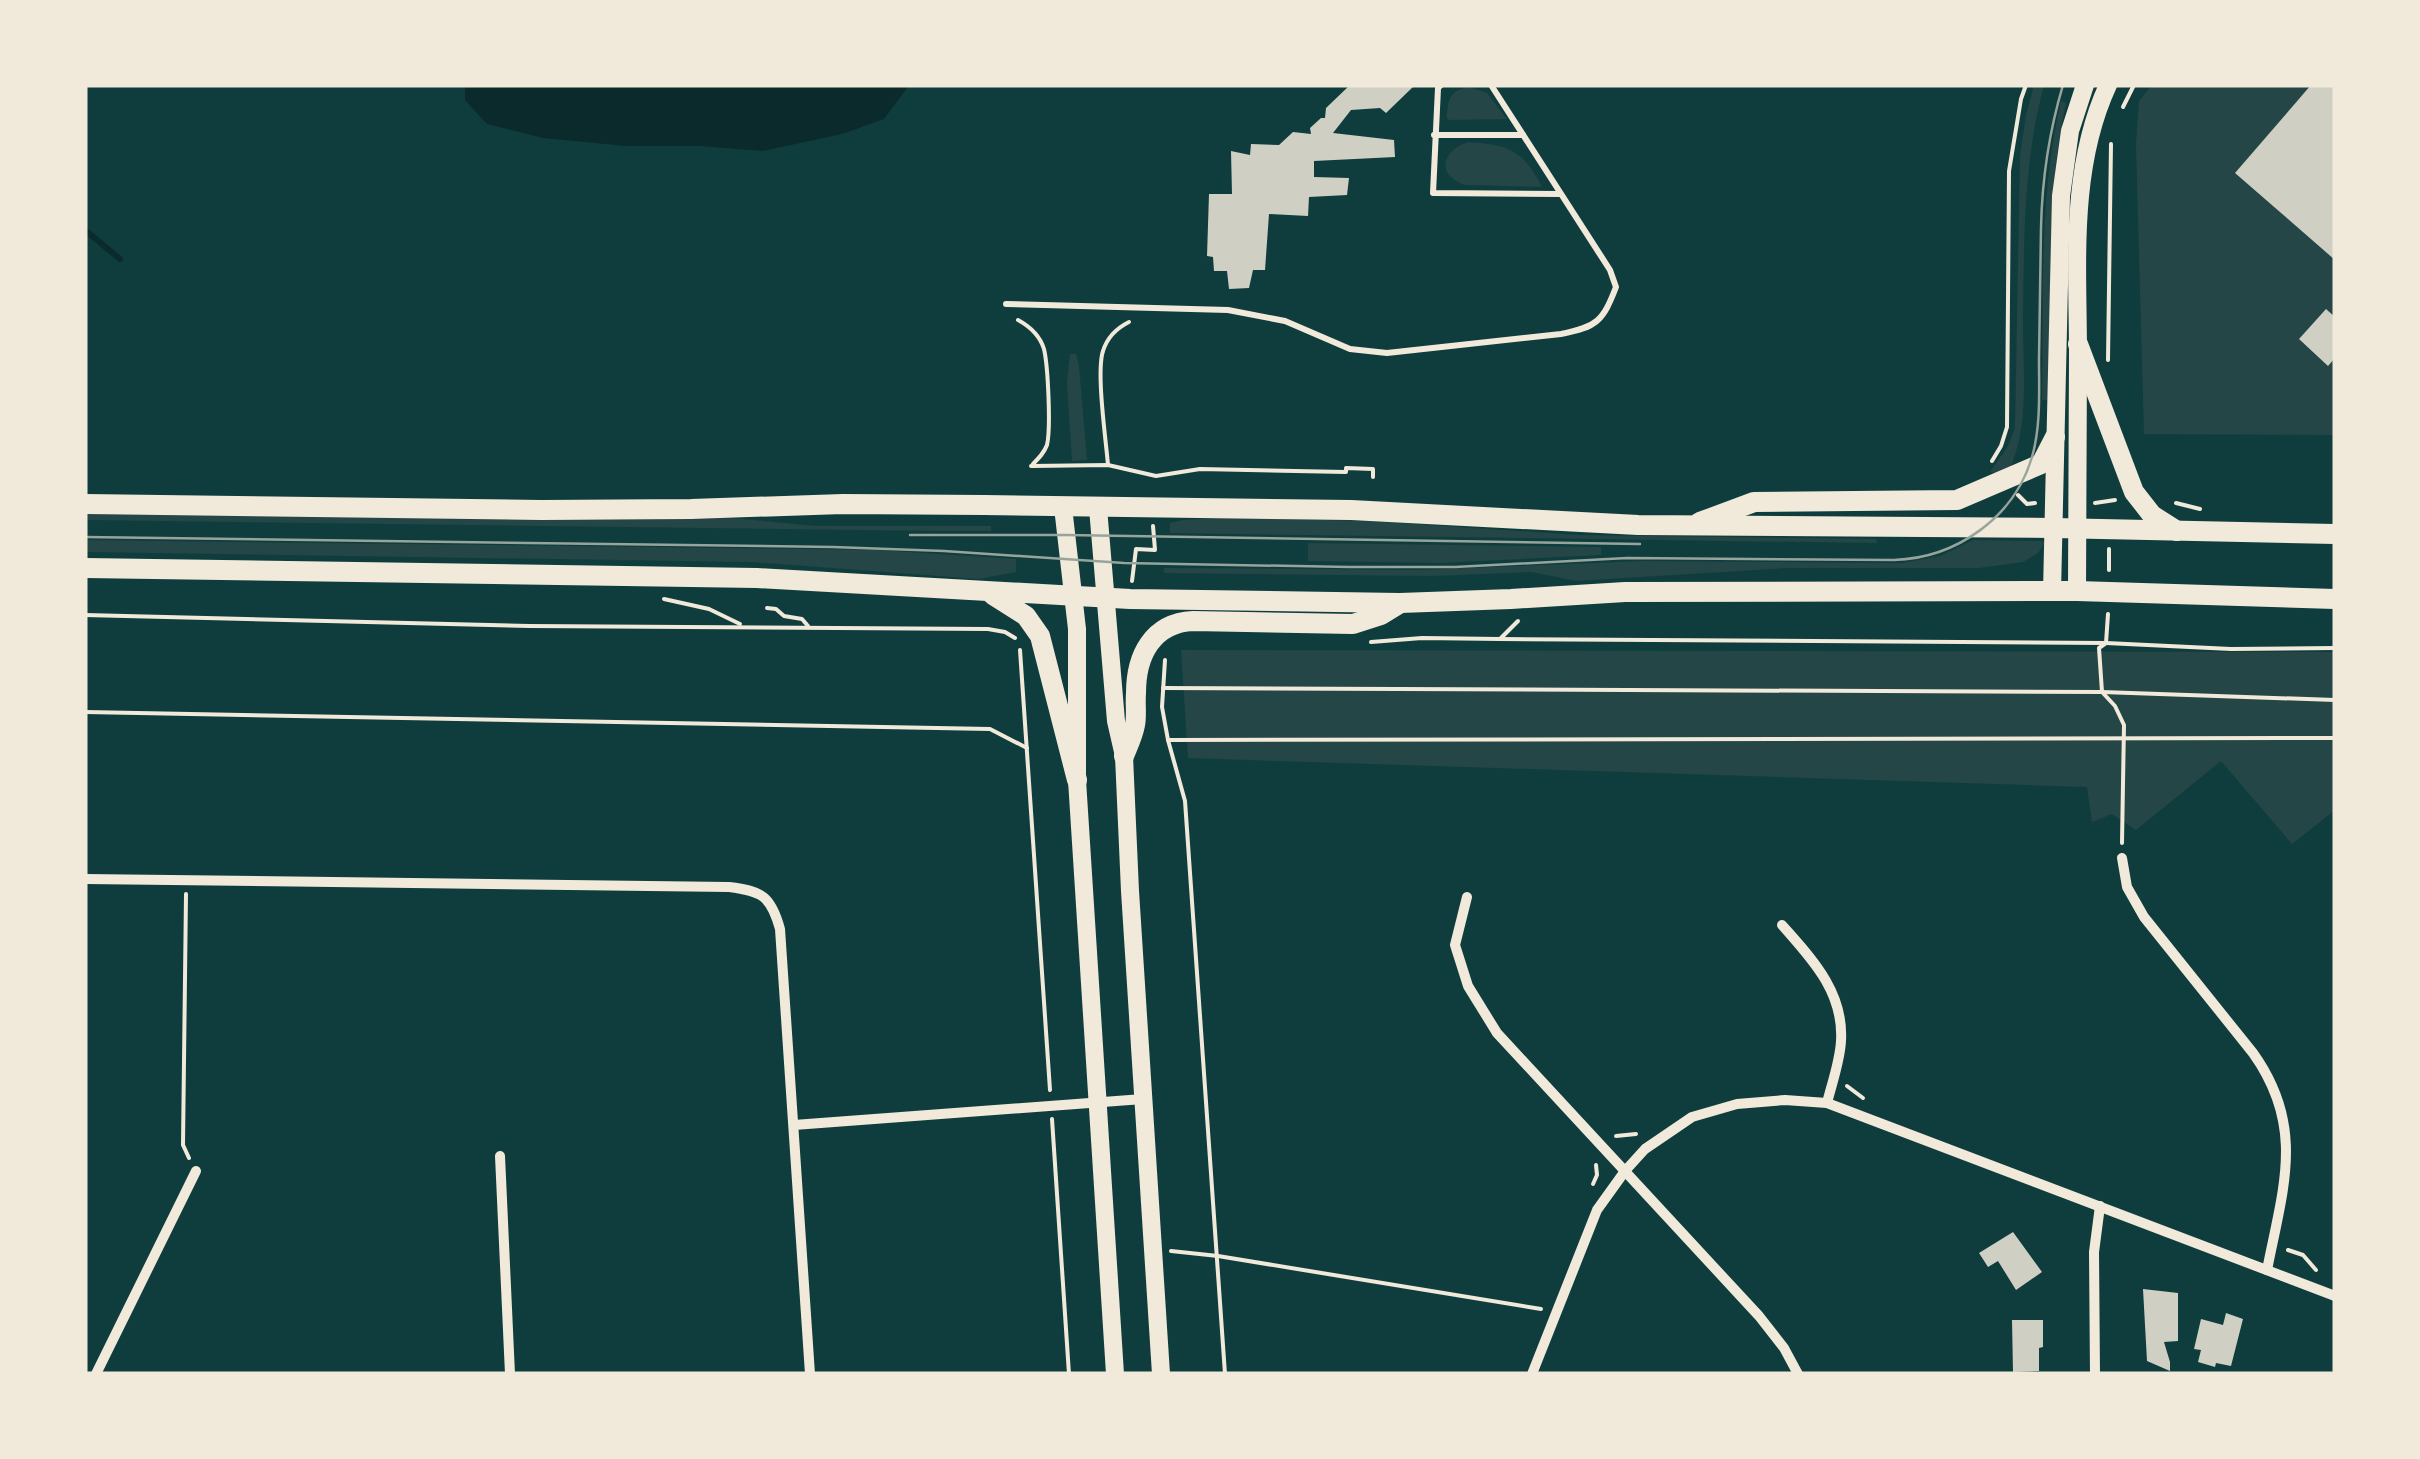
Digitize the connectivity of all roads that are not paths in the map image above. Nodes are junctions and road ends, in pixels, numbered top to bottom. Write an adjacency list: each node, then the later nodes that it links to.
1 (1441, 85): 5 (lane)
2 (1491, 85): 6 (lane)
3 (2084, 85): 10 (main road)
4 (2108, 85): 9 (main road)
5 (1434, 135): 6 (lane); 7 (lane)
6 (1524, 135): 7 (lane)
7 (1562, 194): 8 (lane)
8 (1006, 304)
9 (2078, 344): 16 (main road); 17 (highway)
10 (2056, 437): 14 (highway); 15 (main road)
11 (85, 504): 12 (highway)
12 (1063, 507): 13 (highway); 23 (main road)
13 (1098, 508): 14 (highway); 24 (main road)
14 (1688, 526): 15 (highway)
15 (2054, 528): 16 (highway); 20 (main road)
16 (2078, 529): 17 (highway); 21 (main road)
17 (2179, 533): 18 (highway)
18 (2335, 534)
19 (85, 568): 22 (highway)
20 (2052, 592): 21 (highway); 26 (highway)
21 (2078, 592): 25 (highway)
22 (988, 593): 23 (highway); 28 (highway)
23 (1074, 595): 24 (highway); 28 (main road)
24 (1106, 599): 26 (highway); 27 (main road)
25 (2335, 599)
26 (1400, 602): 27 (highway)
27 (1124, 756): 33 (main road)
28 (1077, 780): 34 (main road)
29 (2122, 858): 41 (street)
30 (85, 879): 36 (street)
31 (1467, 897): 39 (street)
32 (1782, 925): 35 (street)
33 (1143, 1098): 34 (street); 48 (main road)
34 (1098, 1102): 36 (street); 47 (main road)
35 (1826, 1102): 39 (street); 40 (street)
36 (794, 1125): 46 (street)
37 (500, 1156): 45 (street)
38 (196, 1171): 44 (street)
39 (1625, 1171): 49 (street); 50 (street)
40 (2100, 1206): 41 (street); 51 (street)
41 (2267, 1270): 42 (street)
42 (2335, 1296)
43 (85, 1369): 44 (street)
44 (96, 1374)
45 (510, 1374)
46 (810, 1374)
47 (1116, 1374)
48 (1161, 1374)
49 (1532, 1374)
50 (1798, 1374)
51 (2095, 1374)

